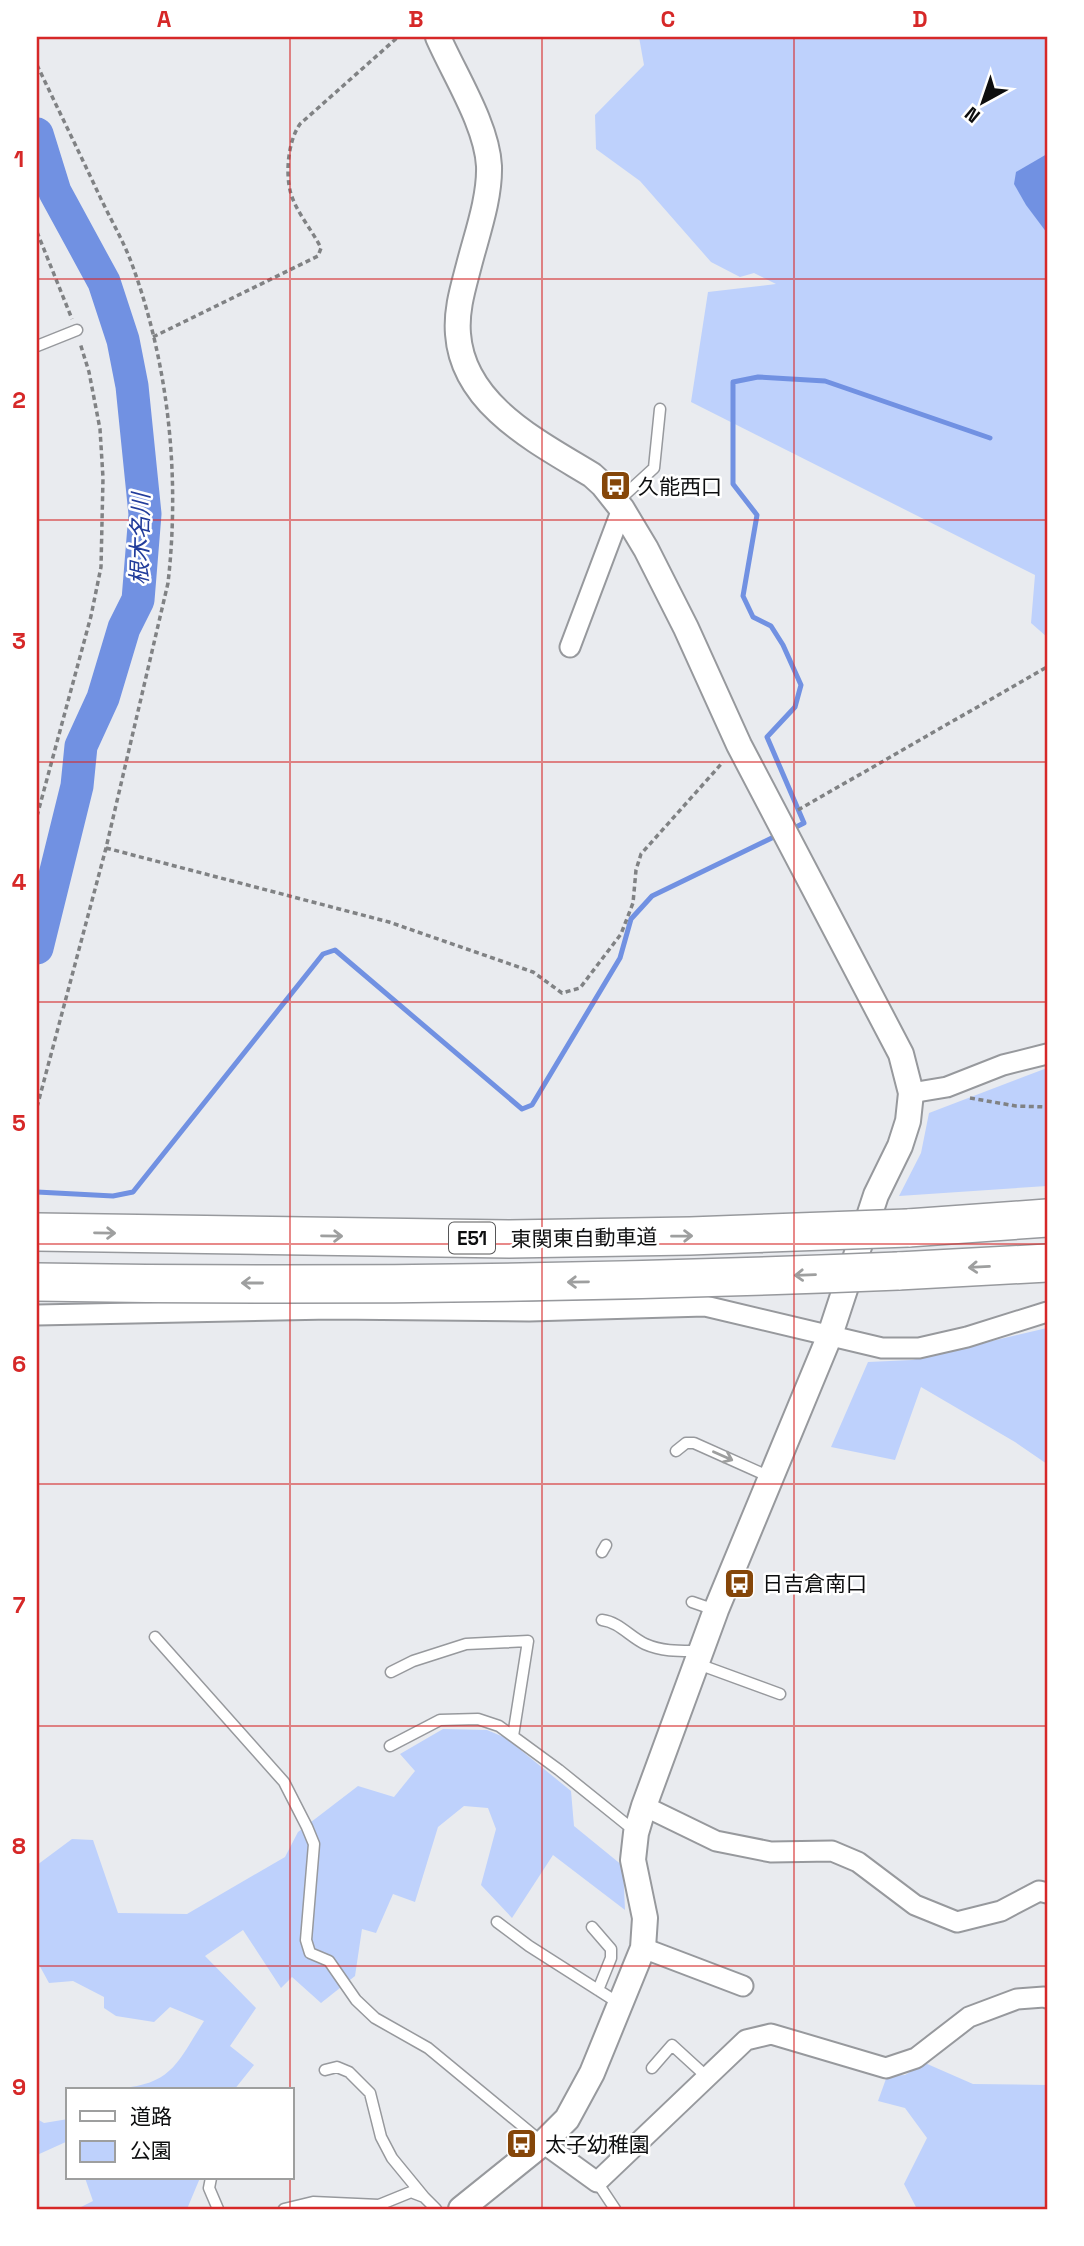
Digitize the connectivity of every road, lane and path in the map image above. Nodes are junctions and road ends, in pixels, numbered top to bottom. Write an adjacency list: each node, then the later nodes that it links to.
1 (398, 37): 6 (path)
2 (438, 37): 9 (street)
3 (37, 65): 6 (path)
4 (37, 232): 5 (path)
5 (77, 330): 7 (lane); 13 (path)
6 (153, 337): 15 (path)
7 (37, 346)
8 (660, 409): 9 (lane)
9 (619, 506): 10 (street); 12 (street)
10 (570, 647)
11 (1047, 667): 14 (path)
12 (739, 745): 14 (street); 15 (path)
13 (37, 816)
14 (781, 827): 18 (street)
15 (106, 848): 19 (path)
16 (1047, 1054): 17 (street)
17 (947, 1087): 18 (street); 20 (path)
18 (911, 1093): 27 (street)
19 (37, 1107)
20 (1047, 1107)
21 (1047, 1219): 22 (highway, 東関東自動車道 / E51, one-way to 21, bridge)
22 (37, 1232)
23 (1047, 1263): 24 (highway, 東関東自動車道 / E51, one-way to 24, bridge)
24 (37, 1282)
25 (1047, 1312): 27 (street)
26 (37, 1315): 27 (street)
27 (830, 1335): 29 (street)
28 (676, 1451): 29 (lane, one-way to 29)
29 (771, 1477): 31 (street)
30 (692, 1602): 31 (lane)
31 (716, 1610): 34 (street)
32 (602, 1620): 34 (lane)
33 (155, 1636): 52 (lane)
34 (699, 1657): 36 (lane); 39 (street)
35 (391, 1672): 37 (lane)
36 (780, 1694)
37 (513, 1736): 38 (lane); 40 (lane)
38 (390, 1746)
39 (643, 1806): 40 (street); 41 (street)
40 (636, 1833): 44 (street)
41 (1047, 1894)
42 (497, 1922): 46 (lane)
43 (592, 1927): 46 (lane)
44 (643, 1948): 45 (street); 48 (street)
45 (743, 1986)
46 (597, 1990): 48 (lane)
47 (1047, 1998): 51 (street)
48 (620, 2004): 52 (street)
49 (652, 2068): 51 (lane)
50 (325, 2070): 55 (lane)
51 (707, 2077): 54 (street)
52 (543, 2143): 54 (street); 59 (street)
53 (211, 2180): 56 (lane)
54 (597, 2182): 60 (lane)
55 (424, 2197): 57 (lane); 58 (lane)
56 (218, 2209)
57 (284, 2209)
58 (436, 2209)
59 (461, 2209)
60 (615, 2209)

